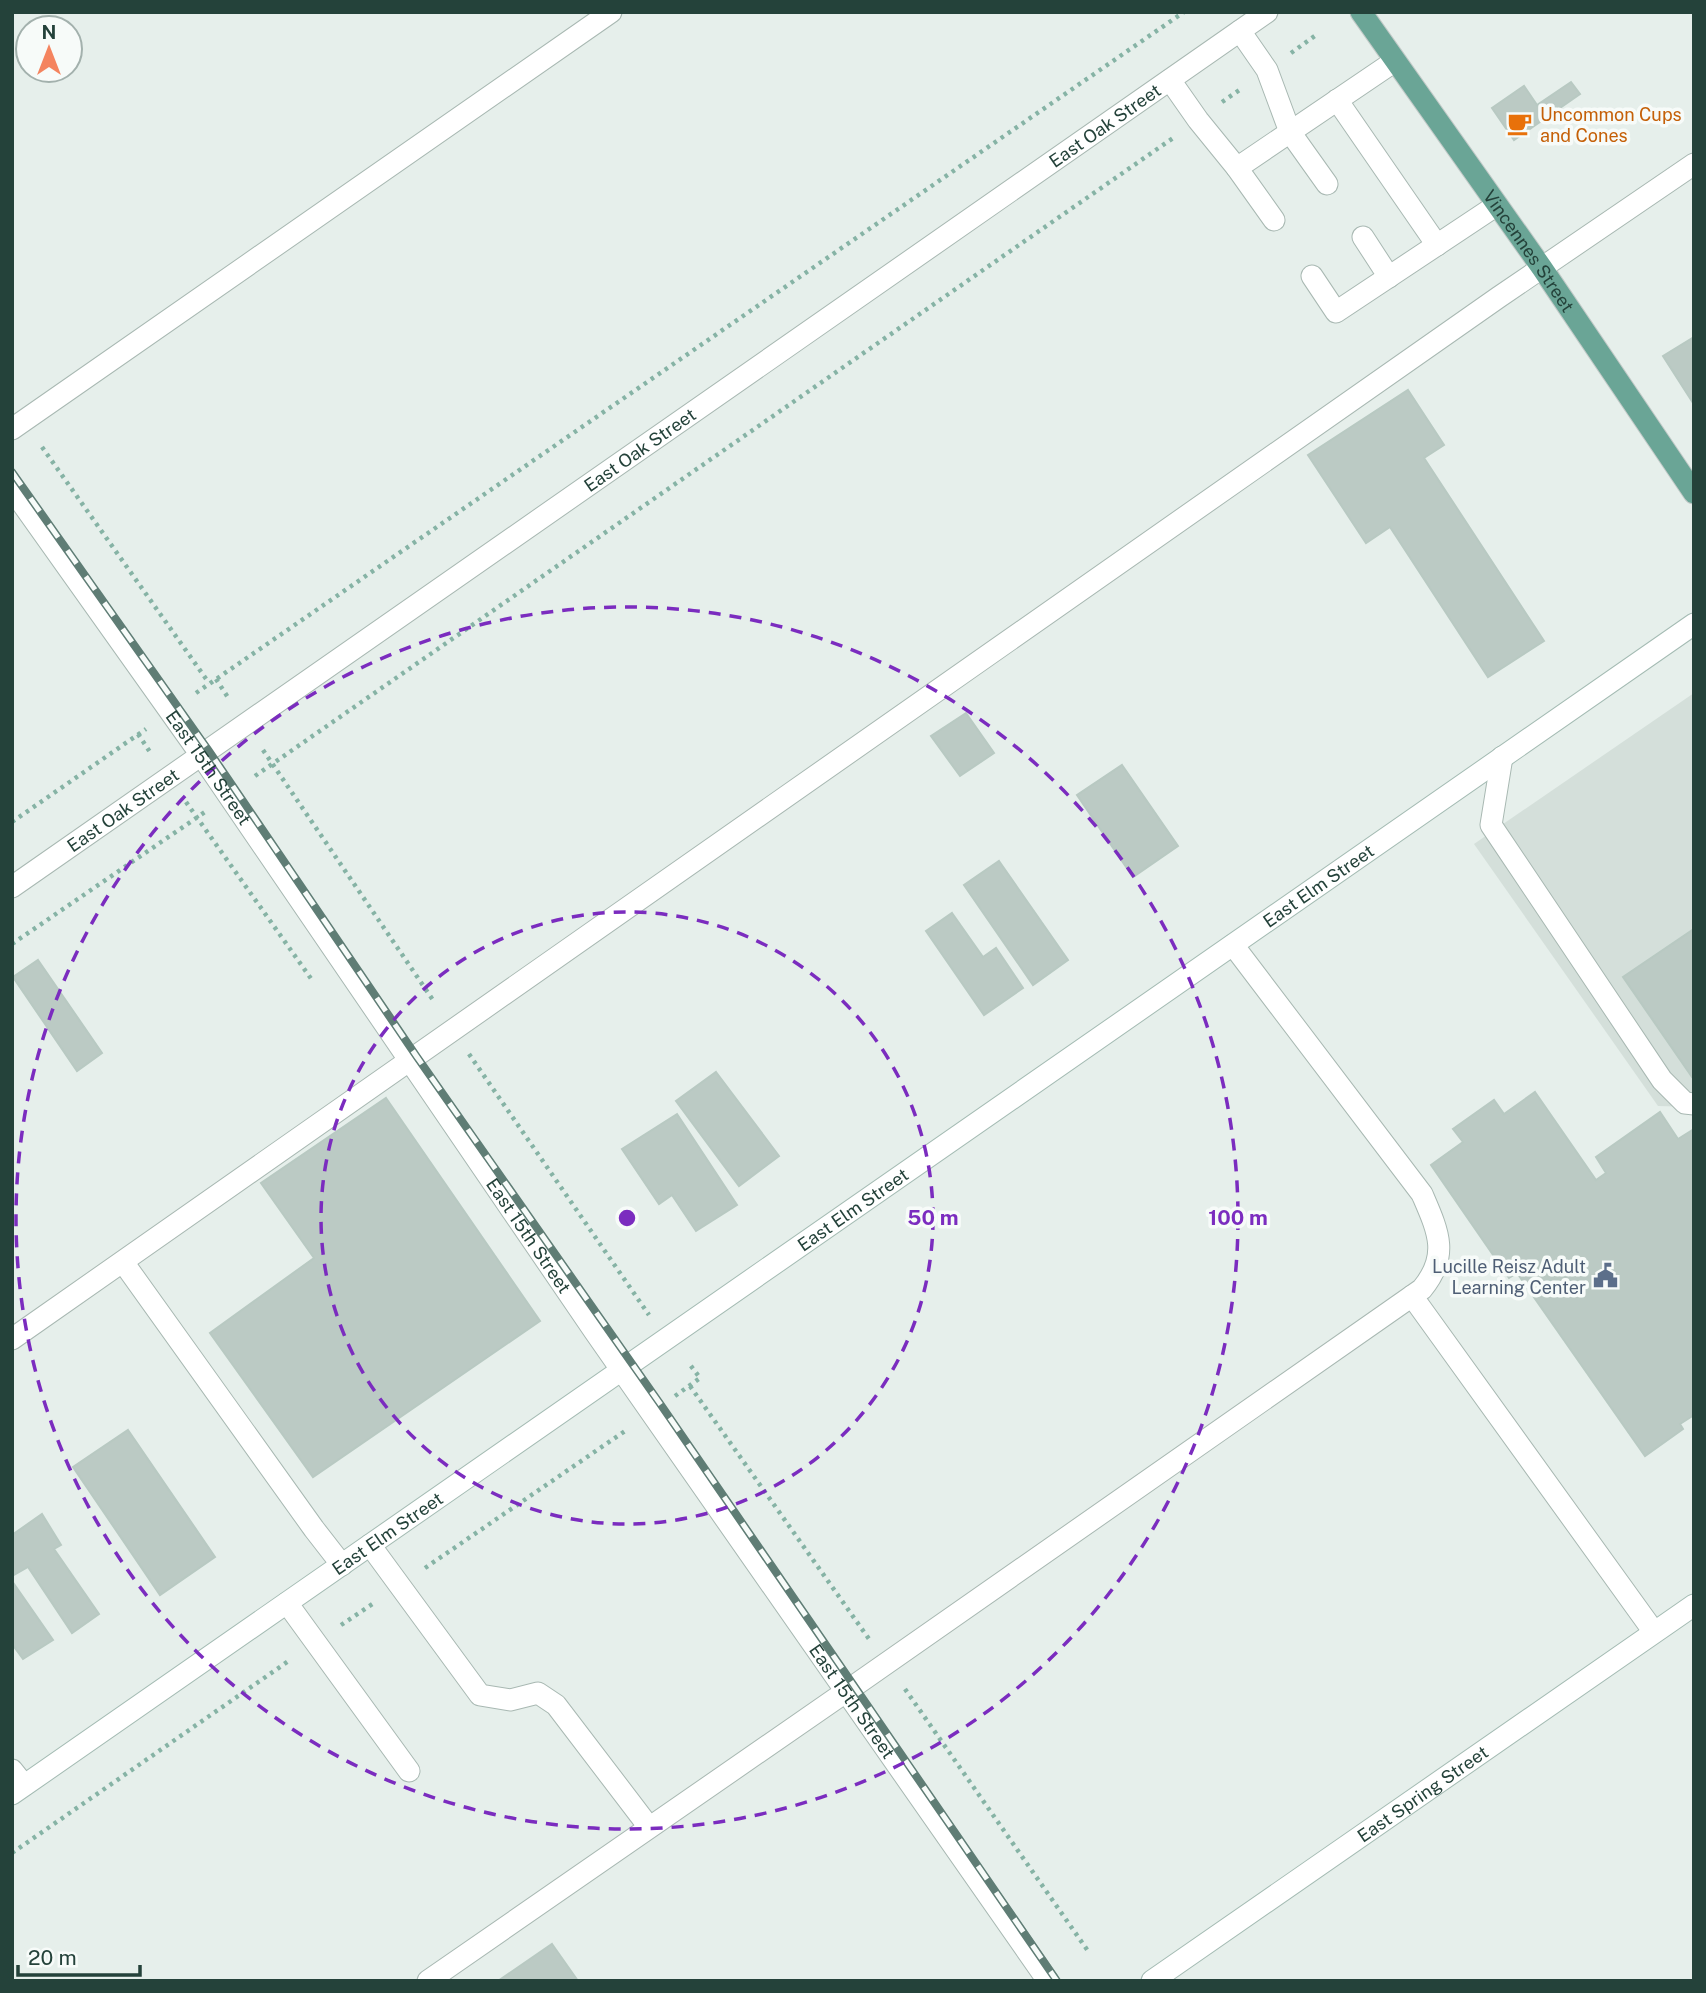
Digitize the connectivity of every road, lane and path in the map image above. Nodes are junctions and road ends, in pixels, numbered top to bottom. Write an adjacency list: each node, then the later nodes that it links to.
1 (611, 12): 23 (street)
2 (1184, 12): 27 (path)
3 (1267, 12): 5 (street, East Oak Street)
4 (1361, 12): 7 (main road, Vincennes Street)
5 (1240, 31): 8 (street); 9 (street, East Oak Street)
6 (1316, 35): 8 (path)
7 (1395, 61): 10 (street); 16 (main road, Vincennes Street)
8 (1267, 70): 11 (path); 12 (street)
9 (1170, 80): 11 (street); 29 (street, East Oak Street)
10 (1337, 100): 12 (street); 19 (street)
11 (1198, 120): 14 (street); 31 (path)
12 (1290, 132): 14 (street); 15 (street)
13 (1694, 164): 20 (street)
14 (1237, 168): 17 (street)
15 (1327, 184)
16 (1497, 205): 19 (street); 20 (main road, Vincennes Street)
17 (1274, 220)
18 (1363, 237): 22 (street)
19 (1437, 245): 22 (street)
20 (1542, 268): 25 (main road, Vincennes Street); 36 (street)
21 (1312, 276): 22 (street)
22 (1389, 277)
23 (18, 425): 27 (path)
24 (12, 489): 28 (street, East 15th Street)
25 (1694, 493)
26 (1694, 624): 30 (street, East Elm Street)
27 (209, 684): 28 (path)
28 (170, 712): 29 (street, East 15th Street); 32 (path)
29 (201, 755): 31 (street, East 15th Street); 33 (street, East Oak Street)
30 (1503, 757): 35 (street, East Elm Street); 37 (street)
31 (228, 795): 34 (path); 36 (street, East 15th Street)
32 (12, 822)
33 (12, 887)
34 (12, 944)
35 (1233, 945): 39 (street); 41 (street, East Elm Street)
36 (411, 1060): 38 (street); 41 (street, East 15th Street)
37 (1694, 1104)
38 (123, 1262): 40 (street); 43 (street)
39 (1412, 1296): 46 (street); 47 (street)
40 (12, 1339)
41 (623, 1370): 42 (street, East Elm Street); 47 (street, East 15th Street)
42 (370, 1545): 43 (street, East Elm Street); 50 (street)
43 (342, 1565): 44 (street, East Elm Street)
44 (288, 1603): 48 (street); 49 (street, East Elm Street)
45 (1694, 1605): 46 (street, East Spring Street)
46 (1654, 1632): 53 (street, East Spring Street)
47 (846, 1692): 50 (street); 52 (street, East 15th Street)
48 (409, 1771)
49 (16, 1783)
50 (649, 1827): 51 (street)
51 (428, 1981)
52 (1048, 1981)
53 (1152, 1981)

